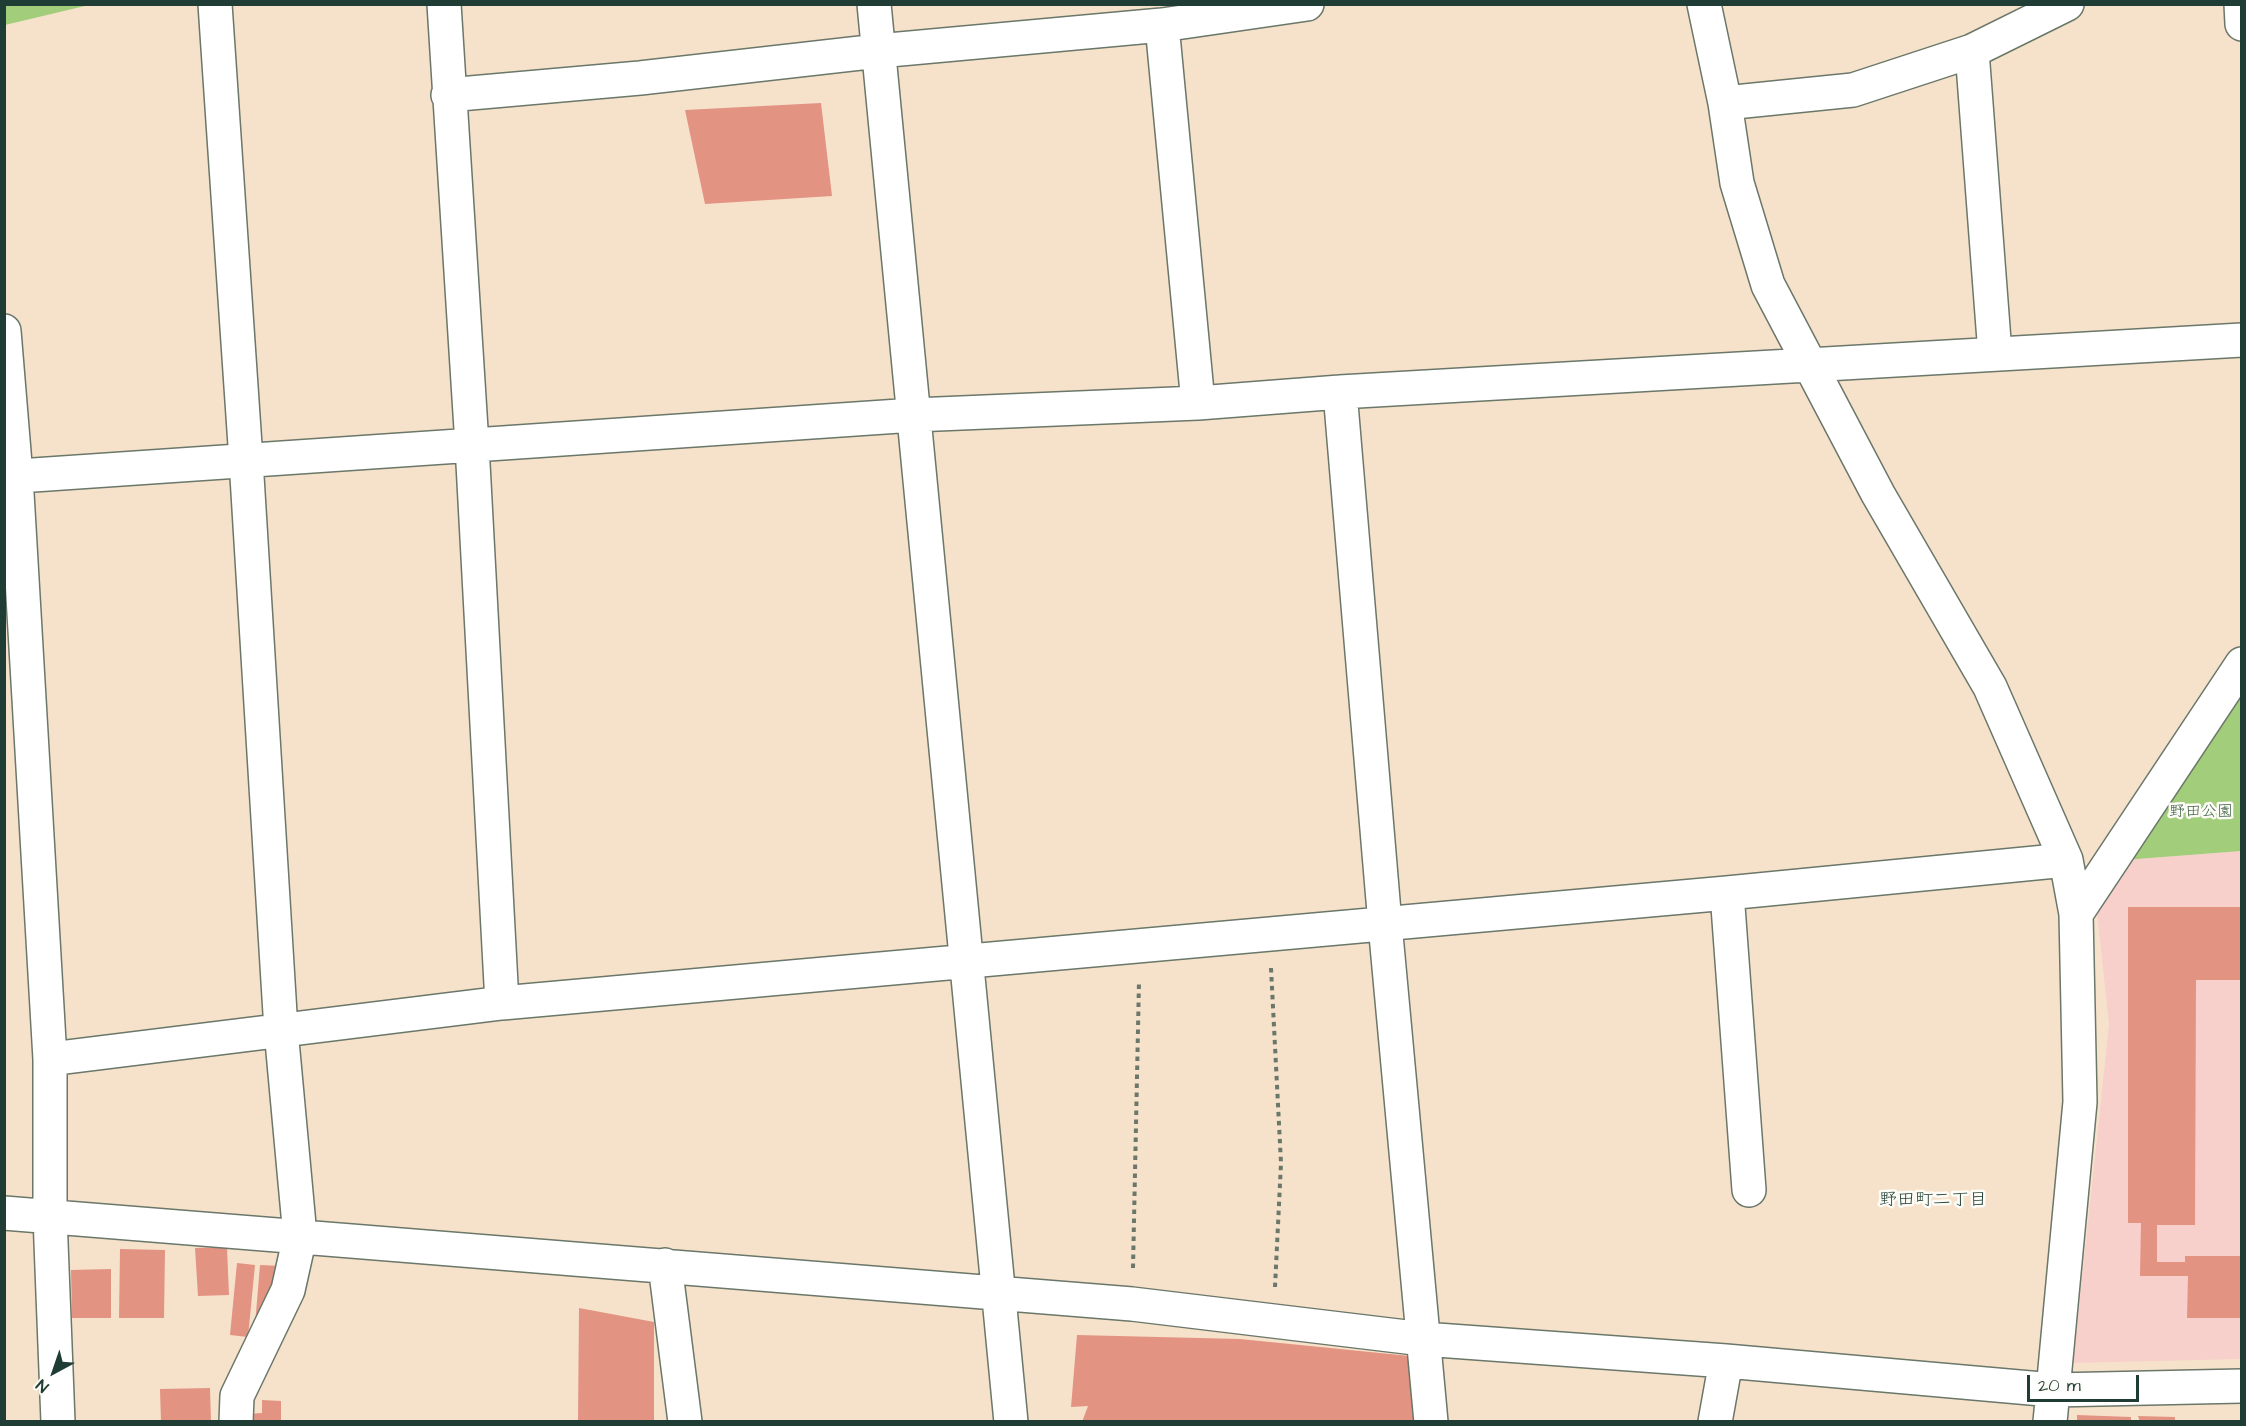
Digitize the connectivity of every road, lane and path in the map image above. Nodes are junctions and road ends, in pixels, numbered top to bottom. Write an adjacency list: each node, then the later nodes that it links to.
1 (215, 4): 23 (street)
2 (444, 4): 13 (street)
3 (874, 4): 11 (street)
4 (1307, 4): 8 (street)
5 (1704, 4): 14 (street)
6 (2067, 4): 12 (street)
7 (2241, 4): 9 (street)
8 (1266, 8): 10 (street)
9 (2241, 24)
10 (1162, 25): 11 (street); 20 (street)
11 (878, 51): 13 (street); 21 (street)
12 (1972, 51): 14 (street); 17 (street)
13 (448, 95): 22 (street)
14 (1725, 103): 18 (street)
15 (4, 331): 24 (street)
16 (2241, 340): 17 (street)
17 (1995, 354): 18 (street)
18 (1809, 365): 19 (street); 26 (street)
19 (1340, 393): 20 (street); 29 (street)
20 (1198, 403): 21 (street)
21 (914, 415): 22 (street); 32 (street)
22 (472, 445): 23 (street); 33 (street)
23 (246, 460): 24 (street); 34 (street)
24 (10, 476): 35 (street)
25 (2241, 664): 28 (street)
26 (2066, 860): 27 (street); 28 (street)
27 (1727, 893): 29 (street); 36 (street)
28 (2076, 914): 47 (street)
29 (1385, 924): 30 (street); 44 (street)
30 (1269, 934): 31 (street); 43 (path)
31 (1140, 945): 32 (street); 42 (path)
32 (967, 963): 33 (street); 41 (street)
33 (502, 1003): 34 (street)
34 (281, 1030): 35 (street); 39 (street)
35 (50, 1059): 38 (street)
36 (1749, 1190)
37 (4, 1213): 38 (street)
38 (50, 1217): 39 (street); 48 (street)
39 (300, 1236): 40 (street); 49 (street)
40 (665, 1265): 41 (street); 50 (street)
41 (999, 1294): 42 (street); 51 (street)
42 (1132, 1304): 43 (street)
43 (1273, 1320): 44 (street)
44 (1423, 1339): 45 (street); 52 (street)
45 (1726, 1361): 47 (street); 53 (street)
46 (2241, 1386): 47 (street)
47 (2052, 1406)
48 (58, 1422)
49 (236, 1422)
50 (685, 1422)
51 (1011, 1422)
52 (1431, 1422)
53 (1715, 1422)

